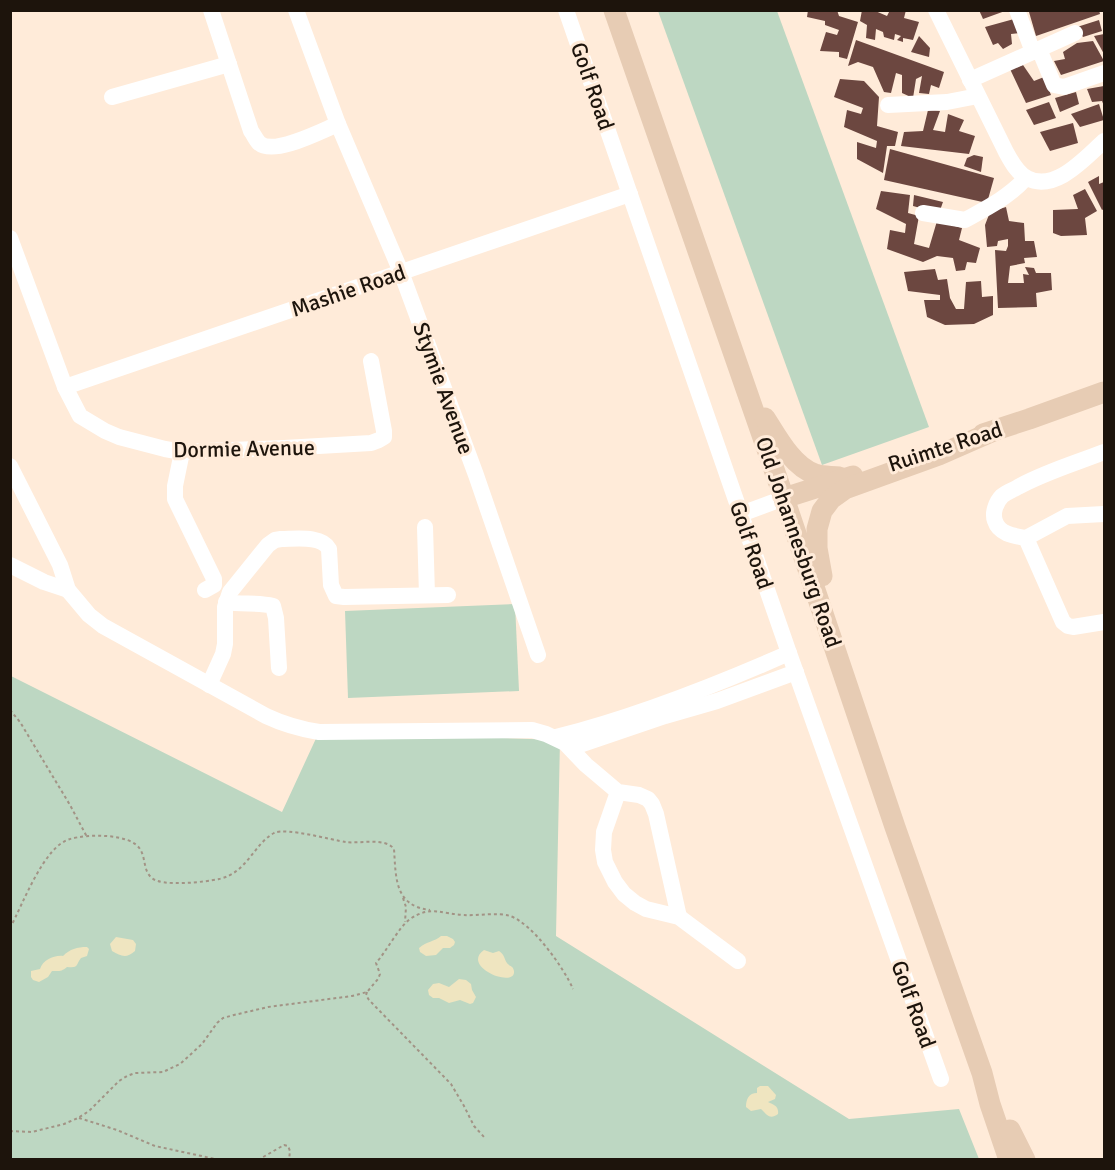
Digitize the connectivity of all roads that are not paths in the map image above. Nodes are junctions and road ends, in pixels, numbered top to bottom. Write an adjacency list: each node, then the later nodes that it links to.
1 (211, 10): 9 (street)
2 (296, 10): 15 (street, Stymie Avenue)
3 (566, 10): 18 (street, Golf Road)
4 (614, 10): 25 (main road, Old Johannesburg Road)
5 (936, 10): 11 (street)
6 (1017, 10): 8 (street)
7 (1075, 33): 8 (street)
8 (1036, 51): 10 (street); 11 (street)
9 (229, 64): 13 (street); 15 (street)
10 (1104, 74)
11 (970, 80): 12 (street)
12 (978, 96): 14 (street); 17 (street)
13 (112, 97)
14 (888, 105)
15 (338, 124): 21 (street, Stymie Avenue)
16 (1104, 141): 17 (street)
17 (1022, 174): 19 (street)
18 (630, 194): 21 (street, Mashie Road); 33 (street, Golf Road)
19 (923, 213)
20 (10, 238): 23 (street, Dormie Avenue)
21 (402, 272): 23 (street, Mashie Road); 46 (street, Stymie Avenue)
22 (371, 361): 27 (street, Dormie Avenue)
23 (66, 387): 27 (street, Dormie Avenue)
24 (1104, 392): 26 (main road, Ruimte Road)
25 (748, 393): 30 (main road); 31 (main road, Old Johannesburg Road)
26 (996, 430): 30 (main road, Ruimte Road); 47 (main road)
27 (182, 452): 40 (street)
28 (1104, 452): 35 (street)
29 (10, 466): 37 (street)
30 (846, 478): 31 (main road, Ruimte Road)
31 (784, 498): 33 (street); 47 (main road, Old Johannesburg Road)
32 (1104, 513): 35 (street)
33 (741, 514): 45 (street, Golf Road)
34 (425, 527): 41 (street)
35 (1026, 538): 44 (street)
36 (10, 565): 38 (street)
37 (60, 565): 38 (street); 39 (street)
38 (44, 582): 39 (street)
39 (68, 590): 50 (street)
40 (205, 590)
41 (427, 595): 42 (street); 43 (street)
42 (448, 595)
43 (226, 602): 48 (street); 50 (street)
44 (1104, 622)
45 (789, 653): 49 (street, Golf Road); 51 (street)
46 (538, 655)
47 (839, 661): 56 (main road, Old Johannesburg Road)
48 (279, 668)
49 (796, 672): 52 (street); 57 (street, Golf Road)
50 (209, 686): 51 (street)
51 (556, 737): 52 (street)
52 (571, 748): 53 (street)
53 (618, 792): 54 (street); 54 (street)
54 (680, 917): 55 (street)
55 (738, 961)
56 (982, 1073): 58 (main road, Old Johannesburg Road); 59 (main road, Old Johannesburg Road)
57 (941, 1079)
58 (1009, 1160)
59 (1024, 1160)

